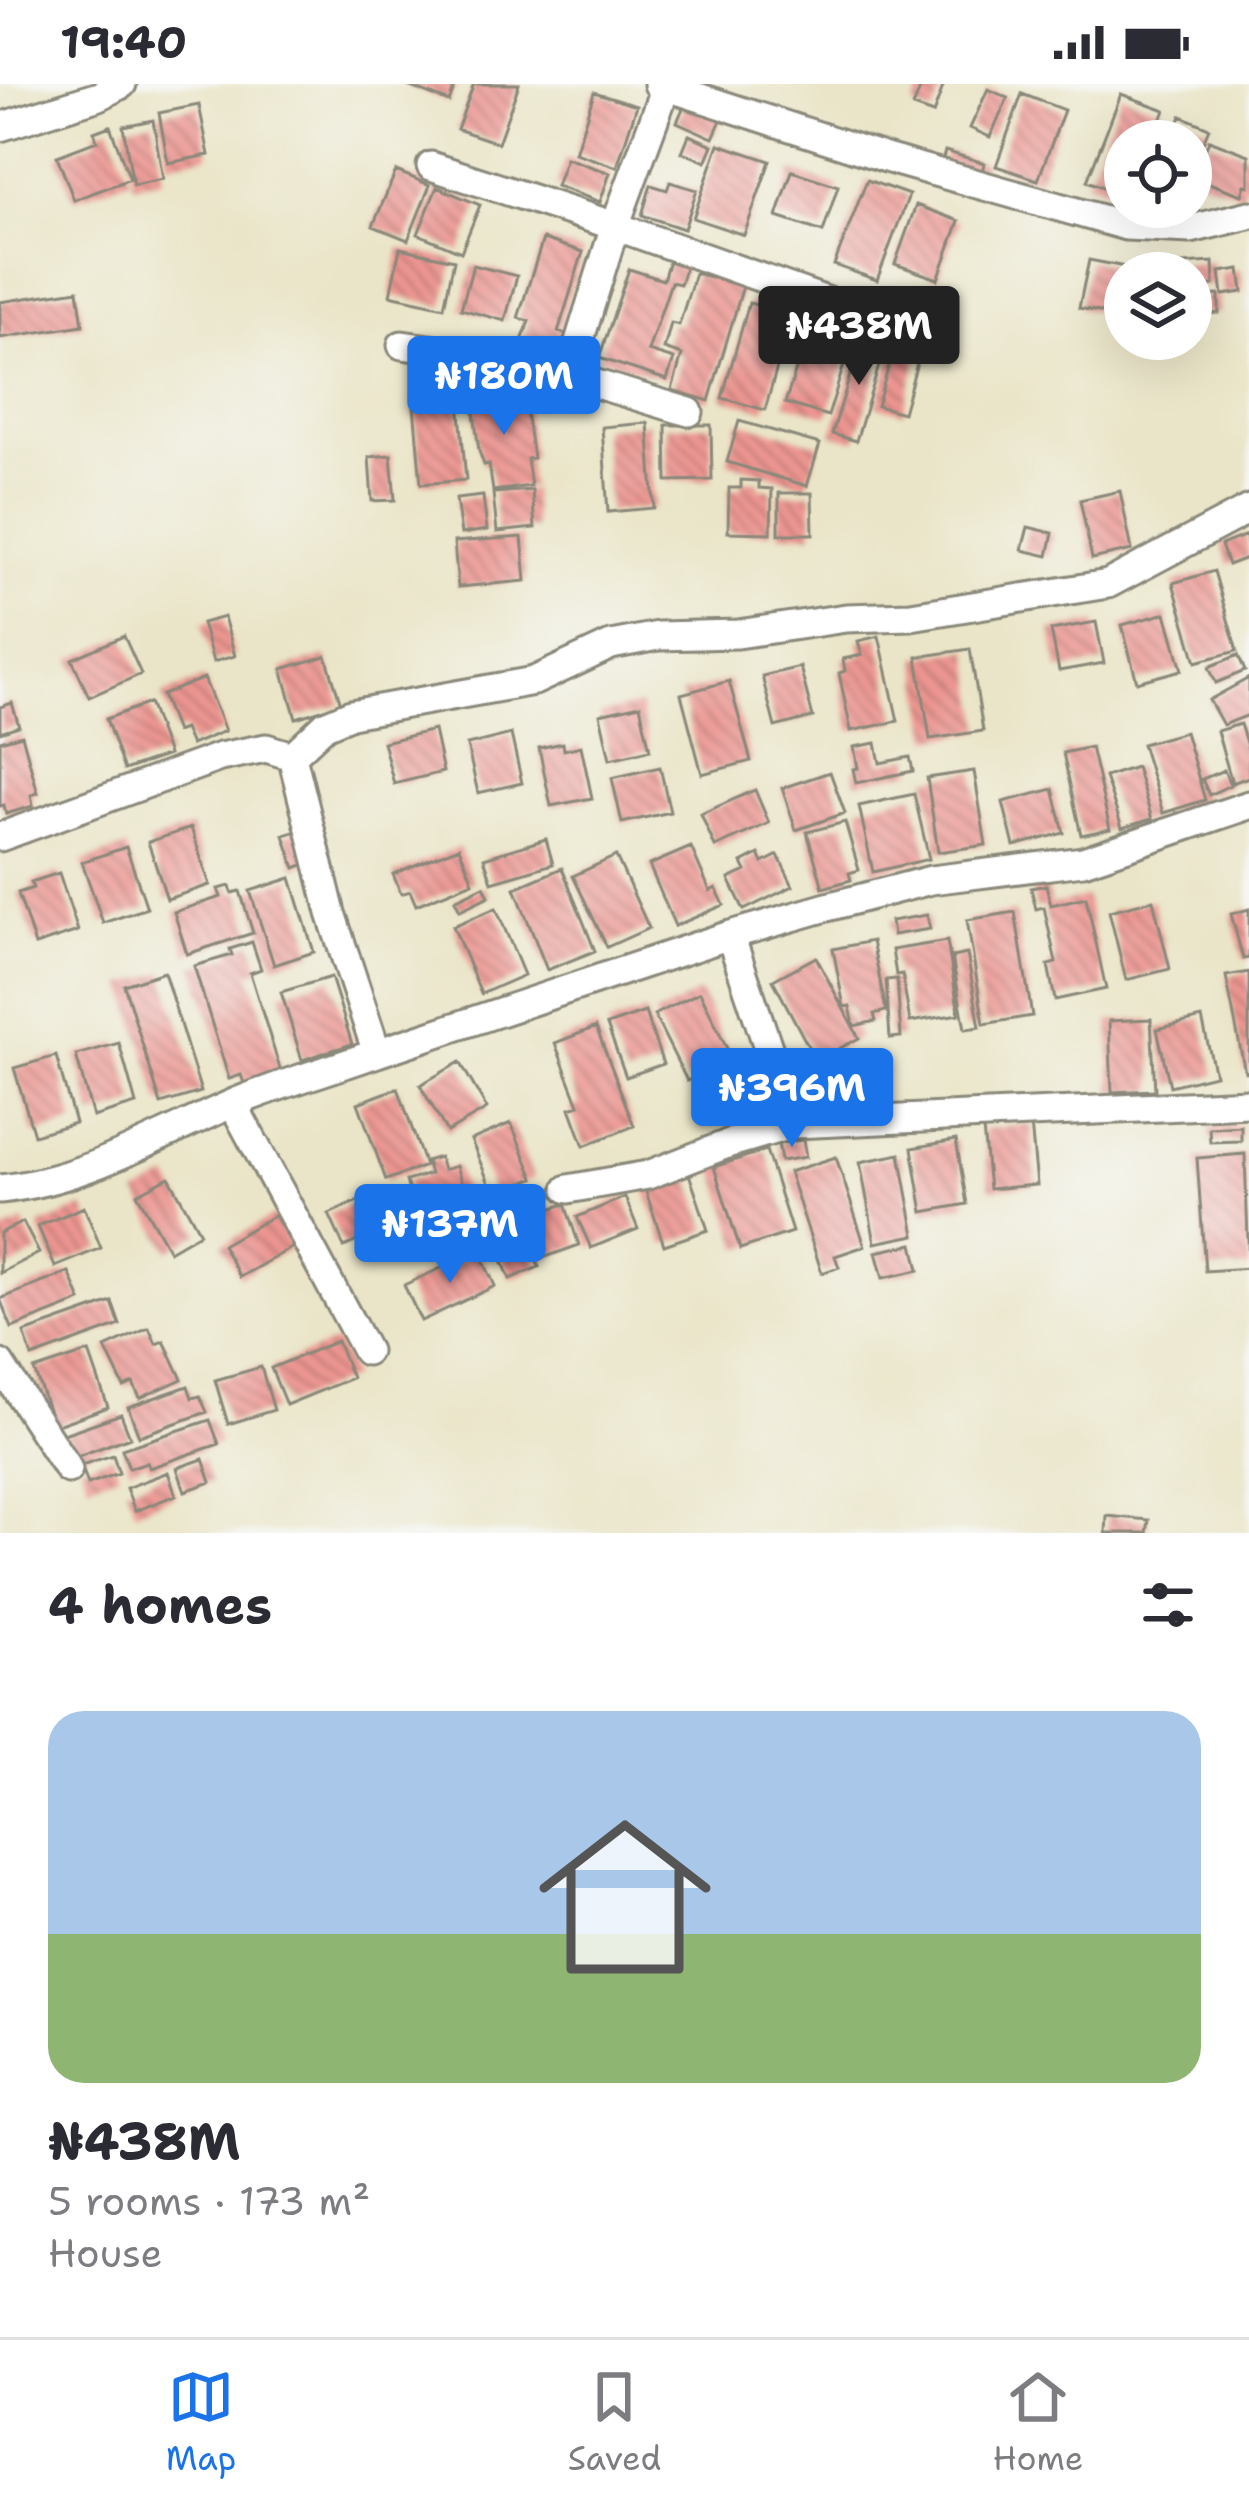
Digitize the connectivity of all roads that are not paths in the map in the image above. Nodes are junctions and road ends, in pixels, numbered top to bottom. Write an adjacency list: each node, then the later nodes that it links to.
1 (122, 84): 3 (street)
2 (664, 85): 5 (street); 6 (street)
3 (0, 127)
4 (431, 166): 6 (street)
5 (1249, 215)
6 (615, 226): 7 (street); 9 (street)
7 (911, 331)
8 (402, 344): 9 (street)
9 (569, 374): 10 (street)
10 (689, 412)
11 (1249, 509): 12 (street)
12 (292, 756): 14 (street); 16 (street)
13 (1249, 806): 15 (street)
14 (0, 837)
15 (730, 935): 16 (street); 19 (street)
16 (377, 1053): 17 (street)
17 (233, 1103): 21 (street); 22 (street)
18 (1249, 1103): 19 (street)
19 (794, 1124): 20 (street)
20 (568, 1189)
21 (0, 1190)
22 (366, 1351)
23 (0, 1364): 24 (street)
24 (68, 1469)

